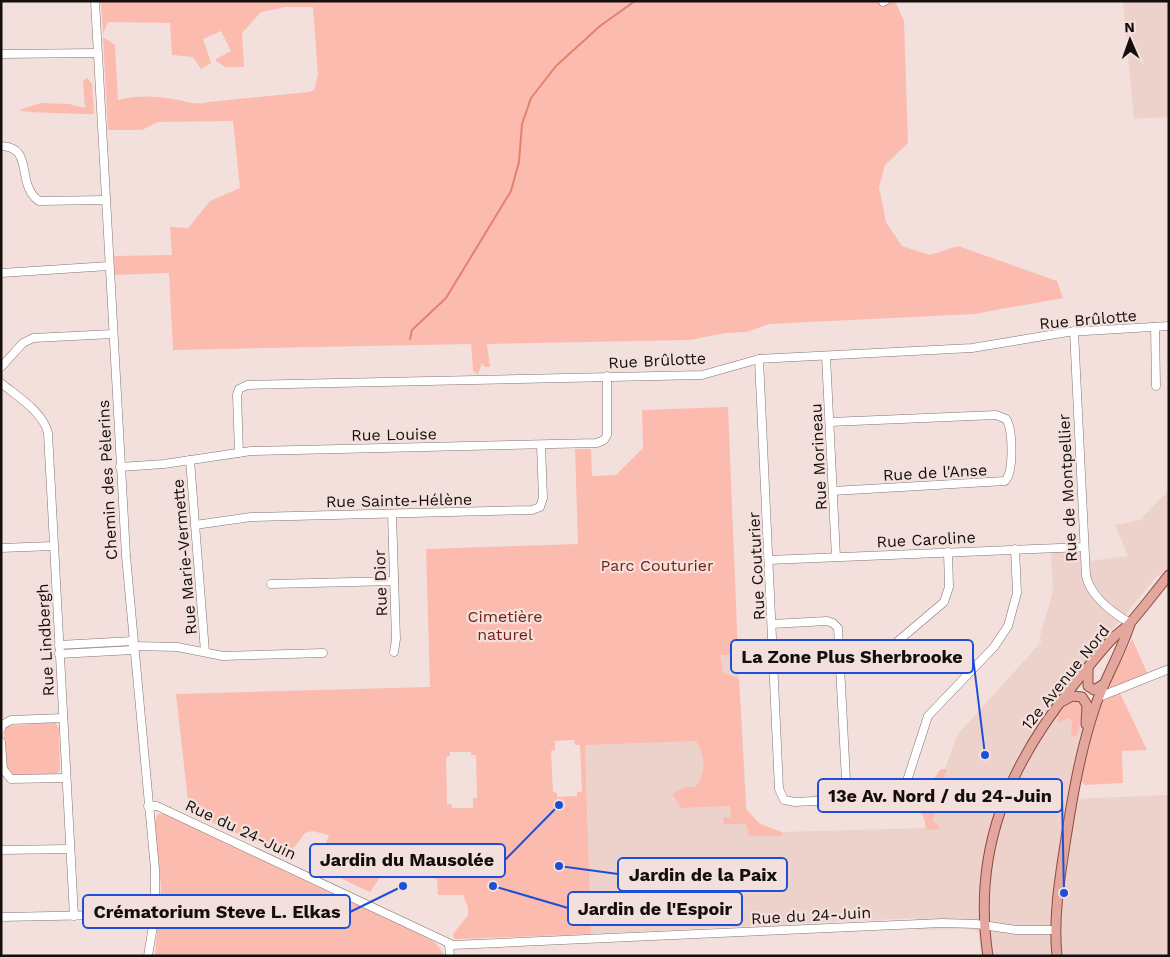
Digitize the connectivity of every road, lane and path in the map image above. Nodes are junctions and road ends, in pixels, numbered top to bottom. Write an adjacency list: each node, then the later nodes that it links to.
1 (95, 1): 2 (street, Chemin des Pèlerins)
2 (97, 53): 3 (street); 5 (street, Chemin des Pèlerins)
3 (1, 54)
4 (1, 146): 5 (street)
5 (105, 200): 6 (street, Chemin des Pèlerins)
6 (109, 266): 7 (street); 11 (street, Chemin des Pèlerins)
7 (1, 273)
8 (1169, 326): 9 (street, Rue Brûlotte)
9 (1155, 327): 10 (street, Rue Brûlotte); 17 (street)
10 (1074, 331): 12 (street, Rue Brûlotte); 27 (street, Rue de Montpellier)
11 (112, 334): 14 (street); 22 (street, Chemin des Pèlerins)
12 (826, 356): 13 (street, Rue Brûlotte); 18 (street, Rue Morineau)
13 (759, 359): 15 (street, Rue Brûlotte); 32 (street, Rue Couturier)
14 (1, 367)
15 (607, 376): 19 (street, Rue Louise); 20 (street, Rue Brûlotte)
16 (1, 383): 26 (street, Rue Lindbergh)
17 (1156, 386)
18 (830, 422): 23 (street, Rue Morineau); 23 (street, Rue de l'Anse)
19 (540, 445): 20 (street, Rue Louise); 24 (street, Rue Sainte-Hélène)
20 (239, 452): 21 (street, Rue Louise)
21 (190, 460): 22 (street, Rue Louise); 25 (street, Rue Marie-Vermette)
22 (120, 467): 39 (street, Chemin des Pèlerins)
23 (833, 491): 31 (street, Rue Morineau)
24 (392, 514): 25 (street, Rue Sainte-Hélène); 34 (street, Rue Dior)
25 (195, 525): 40 (street, Rue Marie-Vermette)
26 (54, 546): 28 (street); 38 (street, Rue Lindbergh)
27 (1084, 547): 29 (street, Rue Caroline); 36 (street, Rue de Montpellier)
28 (1, 548)
29 (1015, 549): 30 (street, Rue Caroline); 55 (street)
30 (948, 552): 31 (street, Rue Caroline); 44 (street)
31 (836, 557): 32 (street, Rue Caroline)
32 (769, 560): 37 (street, Rue Couturier)
33 (1169, 575): 36 (main road, 12e Avenue Nord)
34 (394, 582): 35 (street); 41 (street, Rue Dior)
35 (271, 584)
36 (1130, 623): 45 (main road, 12e Avenue Nord); 47 (main road)
37 (772, 624): 44 (street); 55 (street, Rue Couturier)
38 (59, 645): 39 (street); 43 (street, Rue Lindbergh)
39 (133, 645): 40 (street); 43 (street); 56 (street, Chemin des Pèlerins)
40 (205, 652): 42 (street)
41 (394, 652)
42 (323, 653)
43 (59, 654): 50 (street, Rue Lindbergh)
44 (842, 666): 55 (street)
45 (1088, 668): 47 (main road); 49 (main road, 12e Avenue Nord)
46 (1169, 669): 48 (street)
47 (1104, 684): 48 (main road)
48 (1099, 697): 52 (main road)
49 (1058, 705): 52 (main road); 62 (main road, 12e Avenue Nord)
50 (63, 718): 51 (street); 54 (street, Rue Lindbergh)
51 (1, 729)
52 (1084, 741): 63 (main road)
53 (1, 742): 54 (street)
54 (66, 778): 57 (street, Rue Lindbergh)
55 (847, 800)
56 (148, 806): 59 (street, Chemin des Pèlerins); 64 (street, Rue du 24-Juin)
57 (70, 849): 58 (street); 60 (street, Rue Lindbergh)
58 (1, 850)
59 (155, 914): 60 (street); 65 (street, Chemin des Pèlerins)
60 (74, 916): 61 (street)
61 (1, 917)
62 (984, 926): 63 (street, Rue du 24-Juin); 64 (street, Rue du 24-Juin); 67 (main road, 12e Avenue Nord)
63 (1056, 930): 68 (main road)
64 (449, 944): 66 (street)
65 (148, 956)
66 (450, 956)
67 (988, 956)
68 (1057, 956)

